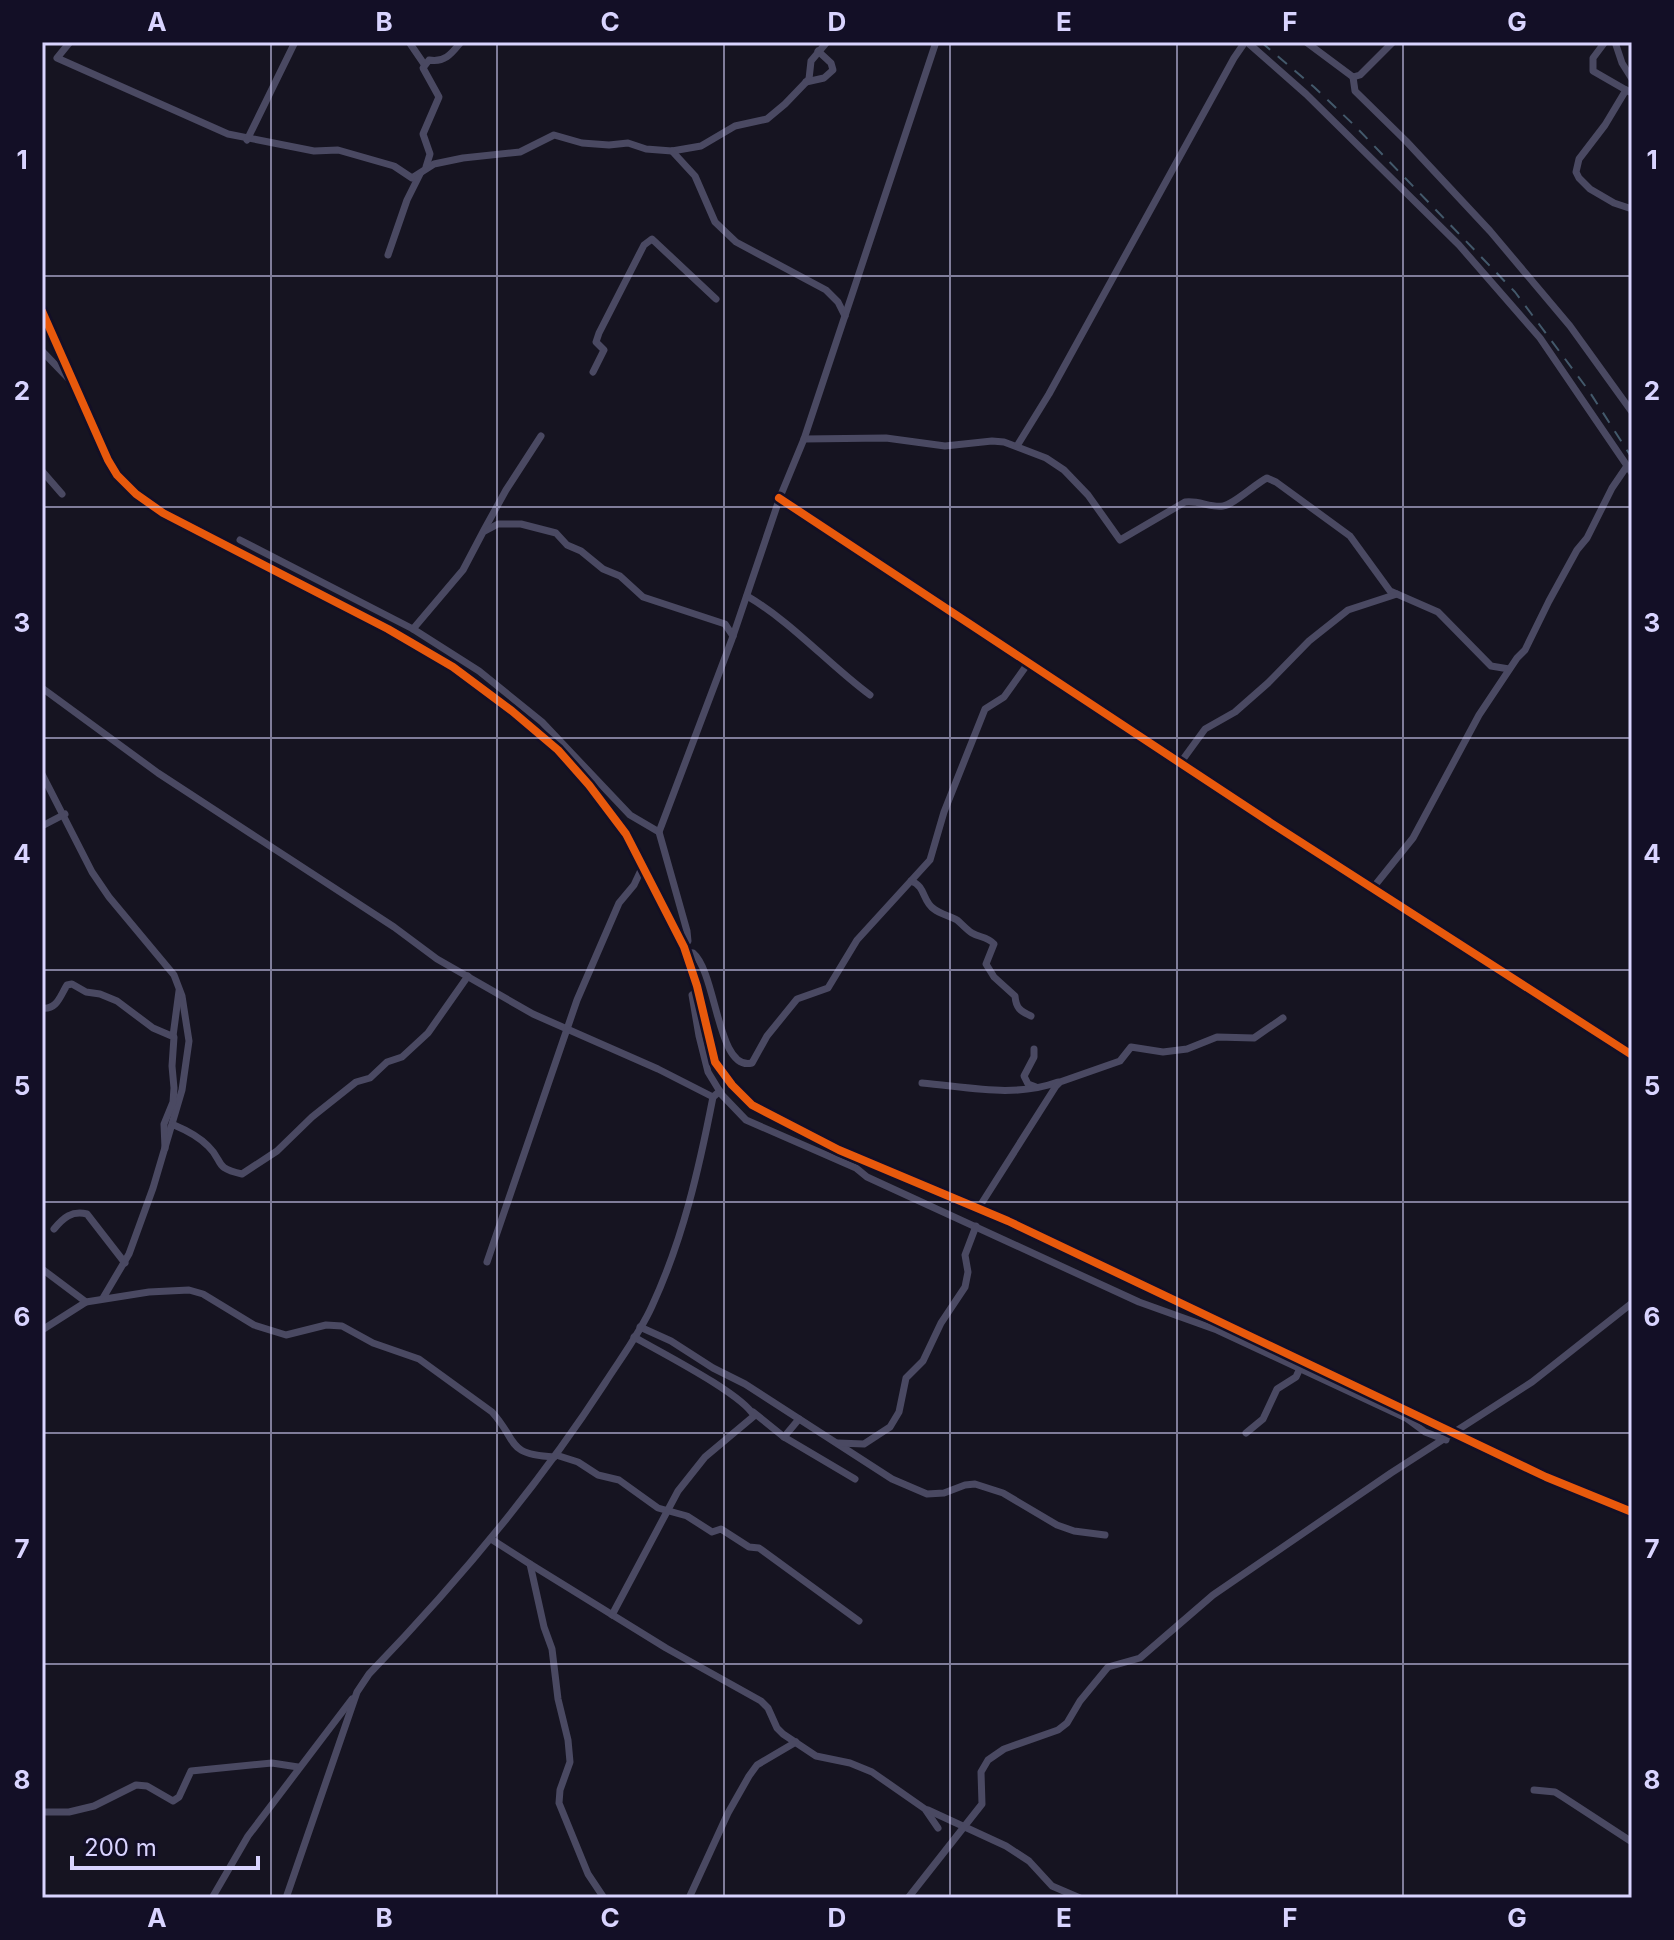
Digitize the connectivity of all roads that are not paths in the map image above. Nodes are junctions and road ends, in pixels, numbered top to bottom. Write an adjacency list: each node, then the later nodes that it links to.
1 (70, 42): 18 (street)
2 (295, 42): 18 (street)
3 (409, 42): 13 (street)
4 (461, 42): 13 (street)
5 (827, 42): 12 (street)
6 (936, 42): 25 (street)
7 (1246, 42): 32 (street); 33 (street)
8 (1306, 42): 14 (street)
9 (1393, 42): 14 (street)
10 (1605, 42): 17 (street)
11 (1615, 42): 15 (street)
12 (818, 51): 16 (street); 16 (street)
13 (424, 64): 20 (street)
14 (1353, 77): 29 (street)
15 (1632, 79)
16 (806, 82): 19 (street)
17 (1629, 92): 21 (street)
18 (247, 140): 20 (street)
19 (672, 151): 20 (street); 25 (street)
20 (424, 169): 22 (street)
21 (1632, 209)
22 (388, 255)
23 (716, 299): 27 (street)
24 (42, 311): 28 (street)
25 (845, 316): 31 (street)
26 (42, 351): 28 (street)
27 (593, 372)
28 (74, 384): 52 (street)
29 (1632, 412)
30 (541, 436): 37 (street)
31 (804, 439): 32 (street); 36 (street)
32 (1017, 446): 39 (street)
33 (1630, 469): 44 (street)
34 (42, 471): 35 (street)
35 (62, 494)
36 (779, 498): 40 (street); 43 (street)
37 (483, 532): 41 (street); 42 (street)
38 (240, 540): 41 (street)
39 (1397, 594): 44 (street); 47 (street)
40 (747, 596): 42 (street); 46 (street)
41 (413, 629): 50 (street)
42 (733, 636): 53 (street)
43 (1029, 662): 47 (street); 55 (street)
44 (1509, 669): 56 (street)
45 (42, 688): 58 (street)
46 (870, 695)
47 (1181, 762): 56 (street)
48 (42, 774): 49 (street)
49 (65, 814): 51 (street); 59 (street)
50 (640, 822): 52 (street); 53 (street)
51 (42, 826)
52 (623, 829): 54 (street)
53 (659, 832): 57 (street)
54 (642, 868): 57 (street); 64 (street)
55 (911, 881): 57 (street); 62 (street)
56 (1372, 889): 67 (street)
57 (685, 950): 60 (street)
58 (468, 976): 64 (street); 73 (street)
59 (179, 989): 65 (street); 73 (street)
60 (698, 991): 71 (street); 75 (street)
61 (42, 1008): 65 (street)
62 (1031, 1016)
63 (1283, 1018): 68 (street)
64 (568, 1031): 71 (street); 78 (street)
65 (173, 1036): 74 (street)
66 (1034, 1049): 70 (street)
67 (1632, 1055)
68 (1060, 1082): 70 (street); 72 (street)
69 (922, 1083): 70 (street)
70 (1041, 1088): 72 (street)
71 (716, 1094): 76 (street); 84 (street)
72 (1048, 1097): 75 (street)
73 (174, 1125): 74 (street)
74 (165, 1154): 79 (street)
75 (978, 1209): 87 (street)
76 (976, 1226): 87 (street); 94 (street)
77 (54, 1229): 79 (street)
78 (487, 1262)
79 (125, 1263): 81 (street)
80 (42, 1269): 82 (street)
81 (103, 1298): 82 (street); 95 (street)
82 (86, 1302): 85 (street)
83 (1632, 1303): 91 (street)
84 (640, 1327): 86 (street); 89 (street)
85 (42, 1330)
86 (634, 1337): 88 (street); 95 (street)
87 (1302, 1366): 90 (street); 91 (street); 93 (street)
88 (752, 1411): 92 (street); 97 (street)
89 (799, 1419): 92 (street); 94 (street)
90 (1246, 1433)
91 (1457, 1433): 93 (street); 98 (street)
92 (784, 1437): 96 (street)
93 (1446, 1440): 110 (street)
94 (834, 1442): 99 (street)
95 (555, 1456): 97 (street); 100 (street)
96 (855, 1479)
97 (667, 1511): 102 (street); 103 (street)
98 (1632, 1512)
99 (1105, 1535)
100 (491, 1539): 101 (street); 104 (street)
101 (530, 1564): 102 (street); 115 (street)
102 (612, 1615): 105 (street)
103 (859, 1621)
104 (354, 1697): 106 (street); 114 (street)
105 (796, 1742): 108 (street); 116 (street)
106 (298, 1767): 109 (street); 113 (street)
107 (1534, 1790): 112 (street)
108 (925, 1809): 110 (street); 111 (street)
109 (42, 1812)
110 (964, 1827): 117 (street); 118 (street)
111 (938, 1828)
112 (1632, 1842)
113 (212, 1898)
114 (286, 1898)
115 (604, 1898)
116 (689, 1898)
117 (908, 1898)
118 (1080, 1898)

